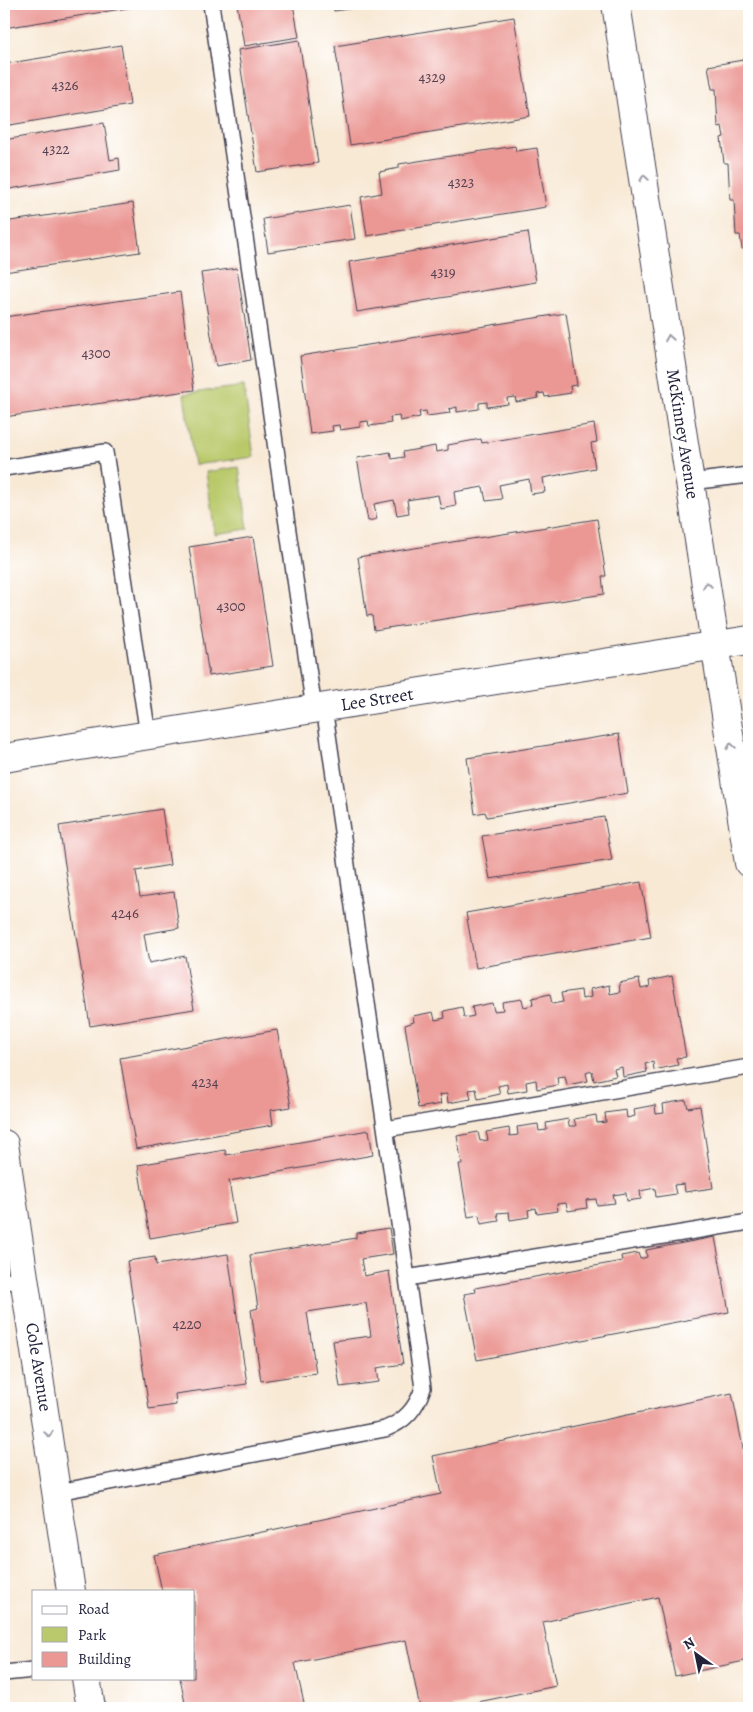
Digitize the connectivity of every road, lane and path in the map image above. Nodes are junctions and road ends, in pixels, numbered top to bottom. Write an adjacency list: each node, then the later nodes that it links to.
1 (211, 4): 8 (lane)
2 (616, 4): 5 (street, McKinney Avenue, one-way to 2)
3 (4, 468): 9 (lane)
4 (749, 475): 5 (lane)
5 (690, 482): 7 (street, McKinney Avenue, one-way to 5)
6 (749, 640): 7 (street, Lee Street)
7 (716, 645): 8 (street, Lee Street); 11 (street, McKinney Avenue, one-way to 7)
8 (319, 708): 9 (street, Lee Street); 13 (lane)
9 (148, 735): 10 (street, Lee Street)
10 (4, 758)
11 (749, 864)
12 (749, 1067): 13 (lane)
13 (386, 1129): 16 (lane)
14 (4, 1144): 17 (street, Cole Avenue)
15 (749, 1222): 16 (lane)
16 (407, 1278): 18 (lane)
17 (14, 1281): 18 (street, Cole Avenue, one-way to 18)
18 (58, 1492): 19 (street, Cole Avenue)
19 (71, 1590)
20 (32, 1670): 21 (lane)
21 (4, 1673)
22 (86, 1680): 23 (street)
23 (91, 1708)

